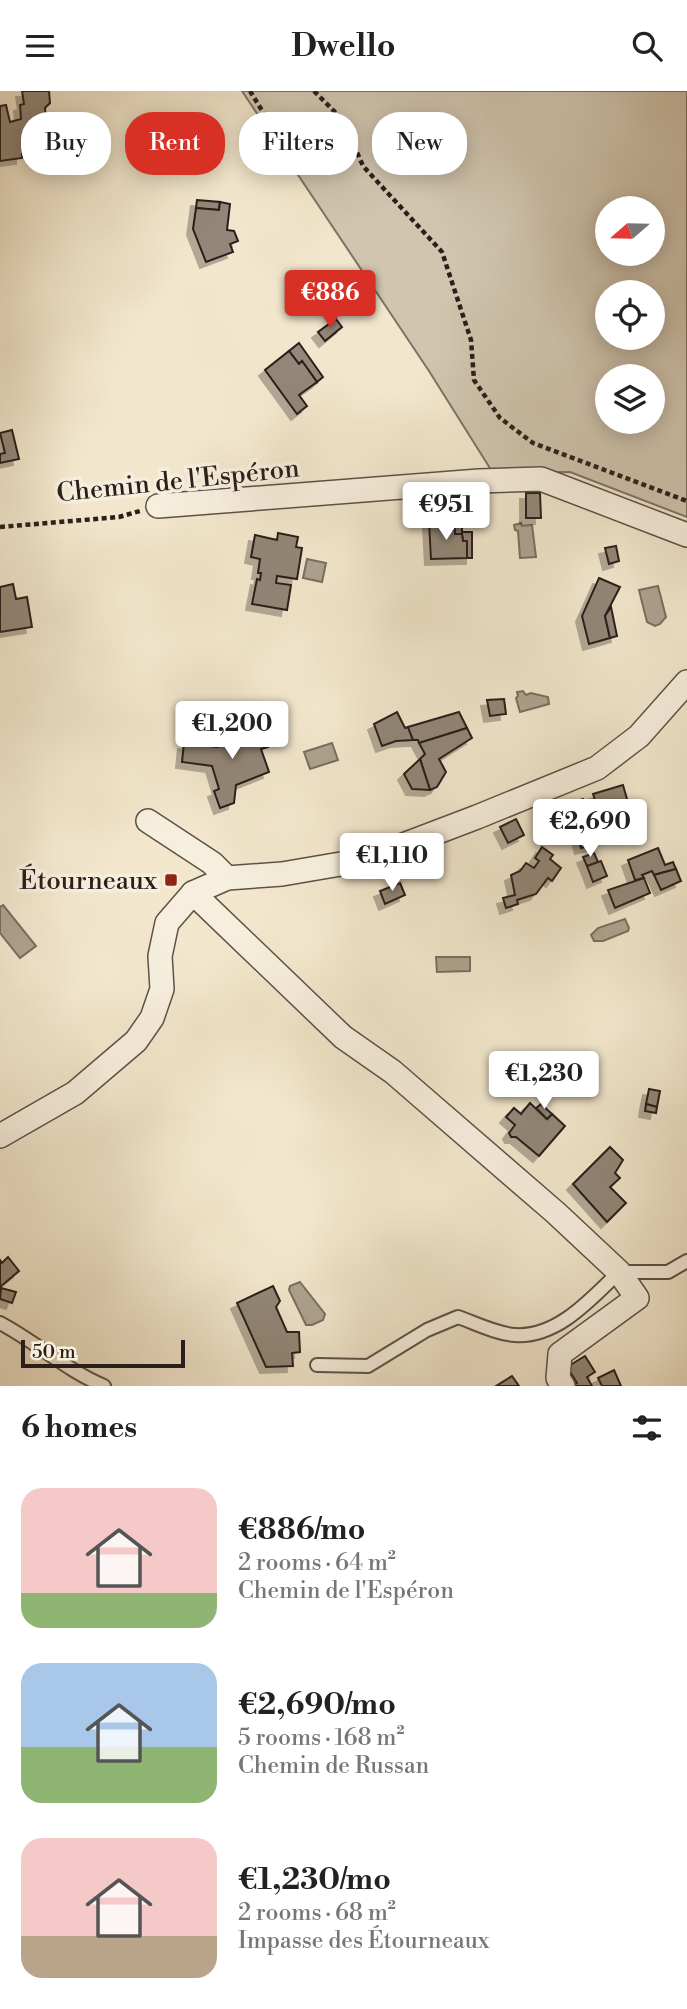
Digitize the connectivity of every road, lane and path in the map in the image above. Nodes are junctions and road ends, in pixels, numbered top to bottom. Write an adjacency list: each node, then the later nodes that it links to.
1 (250, 91): 3 (path)
2 (314, 91): 4 (path)
3 (264, 112)
4 (687, 501)
5 (158, 506): 6 (path, Chemin de l'Espéron); 7 (street, Chemin de l'Espéron)
6 (0, 527)
7 (687, 535)
8 (687, 683): 10 (street)
9 (148, 821): 10 (street)
10 (227, 878): 11 (street)
11 (193, 893): 12 (street); 14 (street)
12 (0, 1136)
13 (687, 1261): 14 (lane)
14 (619, 1272): 16 (lane); 18 (street)
15 (0, 1323): 17 (lane)
16 (317, 1365)
17 (104, 1386)
18 (564, 1386)

